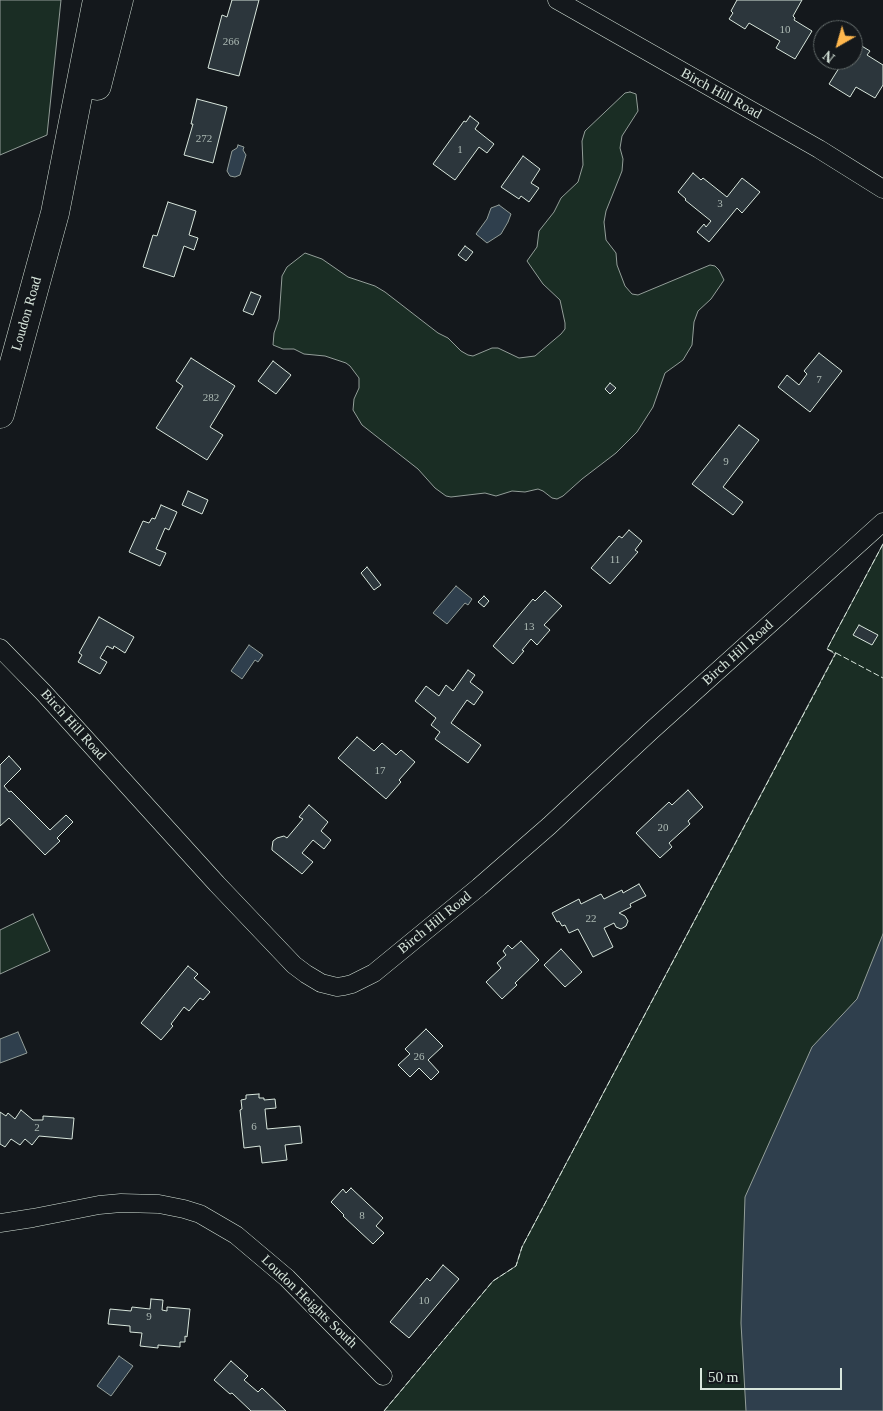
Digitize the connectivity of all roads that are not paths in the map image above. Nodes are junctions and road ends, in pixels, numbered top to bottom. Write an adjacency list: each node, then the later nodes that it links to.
1 (97, 0): 7 (main road)
2 (119, 0): 5 (main road)
3 (126, 0): 5 (main road)
4 (558, 0): 6 (street, Birch Hill Road)
5 (110, 39): 7 (main road)
6 (883, 189)
7 (55, 213): 8 (main road, Loudon Road)
8 (0, 414)
9 (883, 522): 10 (street, Birch Hill Road)
10 (0, 648)
11 (0, 1223): 12 (street, Loudon Heights South)
12 (383, 1376)

